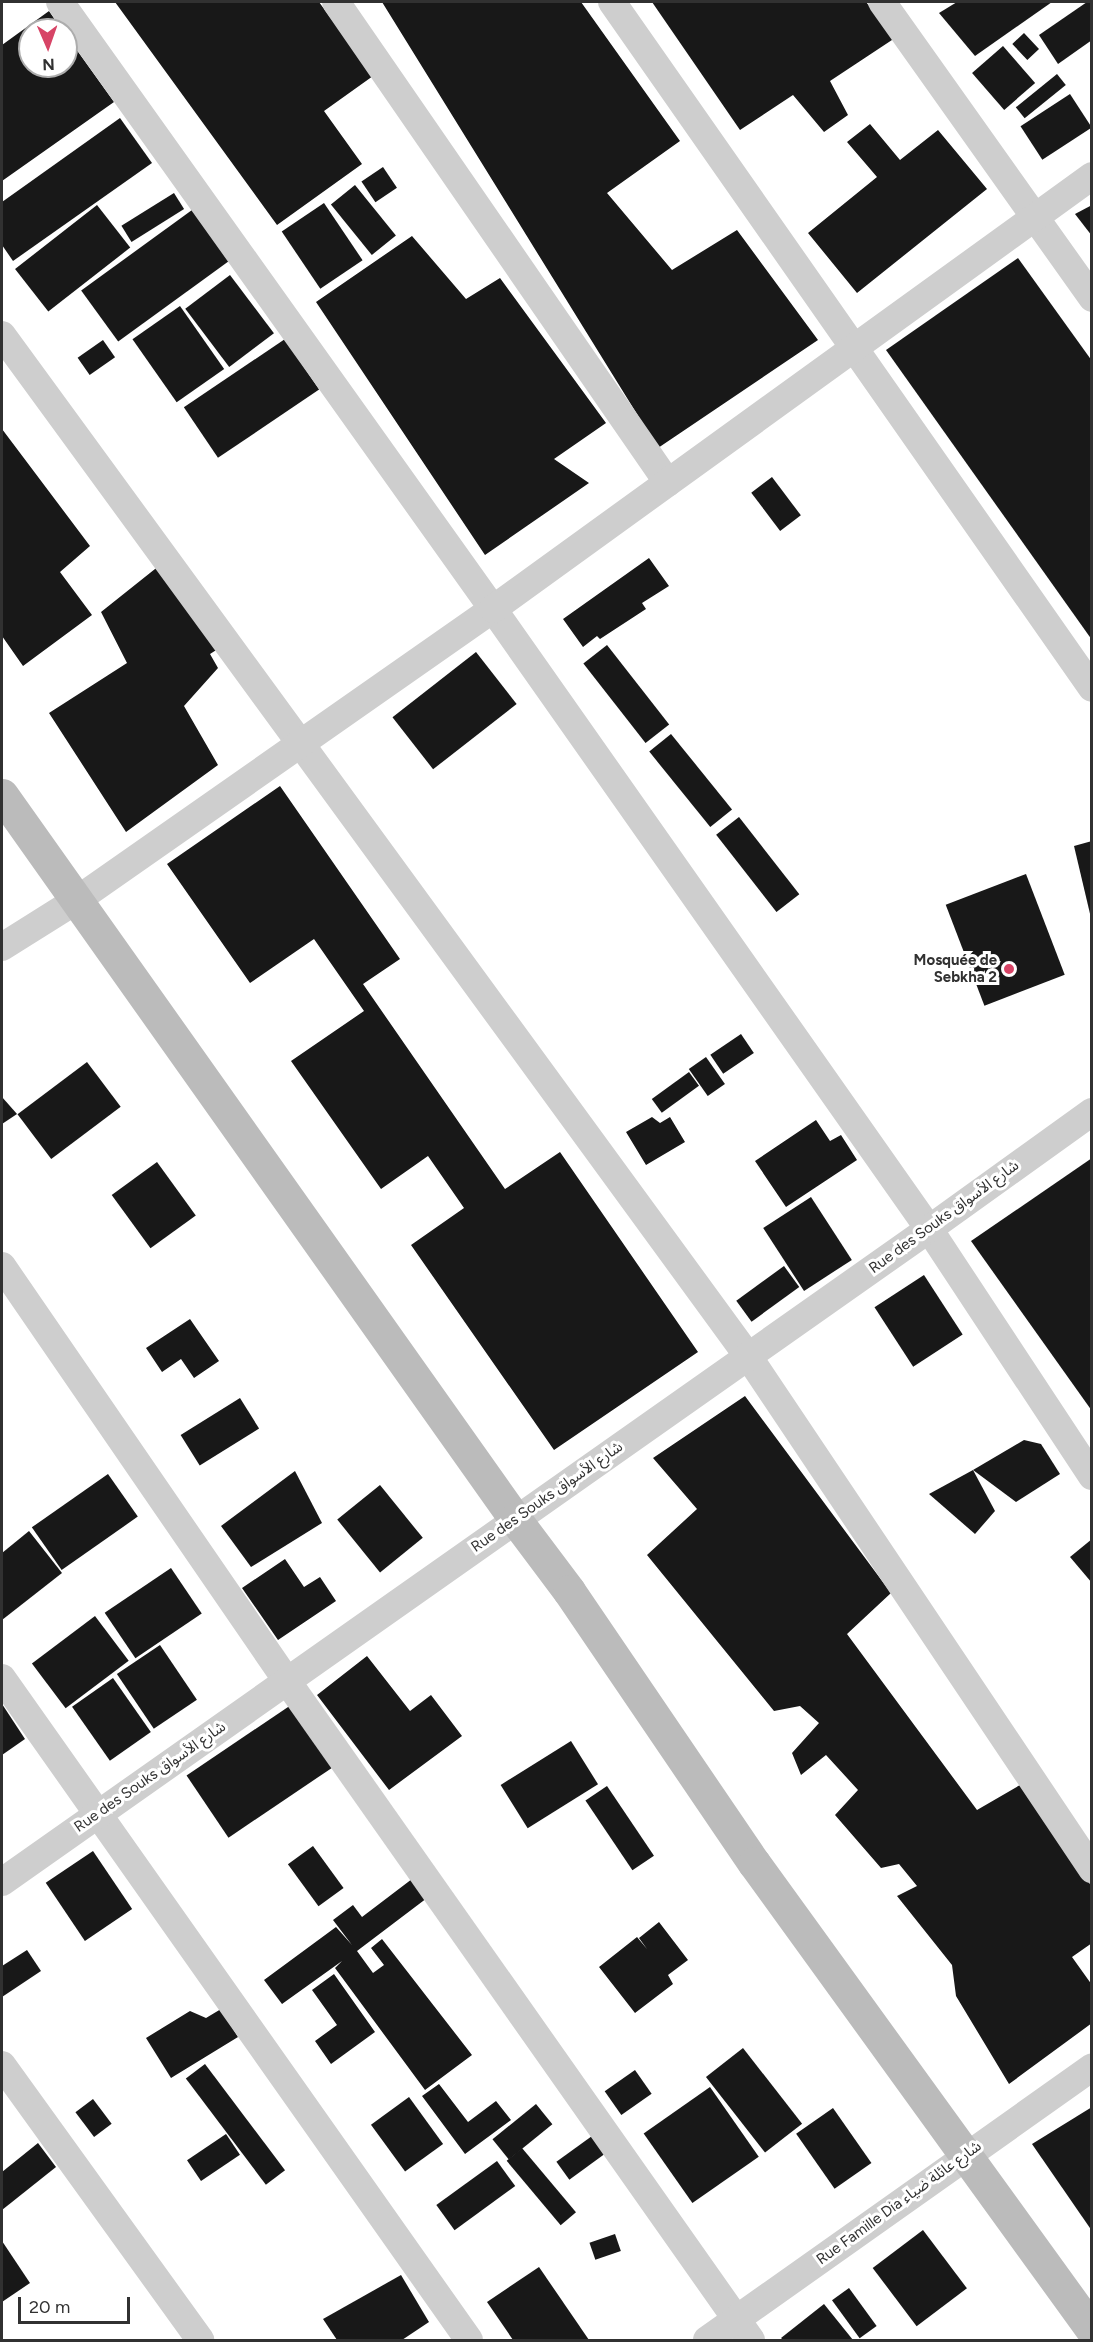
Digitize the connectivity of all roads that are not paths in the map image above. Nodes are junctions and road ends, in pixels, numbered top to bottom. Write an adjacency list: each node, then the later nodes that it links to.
1 (60, 2): 11 (street)
2 (336, 2): 10 (street)
3 (612, 2): 9 (street)
4 (882, 2): 6 (street)
5 (1092, 176): 6 (street)
6 (1035, 217): 7 (street); 9 (street)
7 (1092, 298)
8 (2, 335): 13 (street)
9 (852, 348): 10 (street); 12 (street)
10 (668, 483): 11 (street)
11 (493, 609): 13 (street); 18 (street)
12 (1092, 688)
13 (301, 744): 15 (street); 20 (street)
14 (2, 795): 15 (street)
15 (77, 900): 16 (street); 22 (street)
16 (2, 947)
17 (1092, 1112): 18 (street, Rue des Souks شارع الأسواق)
18 (929, 1229): 20 (street, Rue des Souks شارع الأسواق); 21 (street)
19 (2, 1266): 24 (street)
20 (748, 1356): 22 (street, Rue des Souks شارع الأسواق); 26 (street)
21 (1092, 1476)
22 (516, 1519): 24 (street, Rue des Souks شارع الأسواق); 30 (street)
23 (2, 1678): 25 (street)
24 (286, 1681): 25 (street, Rue des Souks شارع الأسواق); 31 (street)
25 (96, 1815): 27 (street, Rue des Souks شارع الأسواق); 34 (street)
26 (1092, 1869)
27 (2, 1882)
28 (2, 2065): 33 (street)
29 (1092, 2067): 30 (street, Rue Famille Dia شارع عائلة ضياء)
30 (964, 2156): 31 (street, Rue Famille Dia شارع عائلة ضياء); 32 (street)
31 (744, 2330): 35 (street, Rue Famille Dia شارع عائلة ضياء)
32 (1092, 2330)
33 (200, 2340)
34 (469, 2340)
35 (706, 2340)

